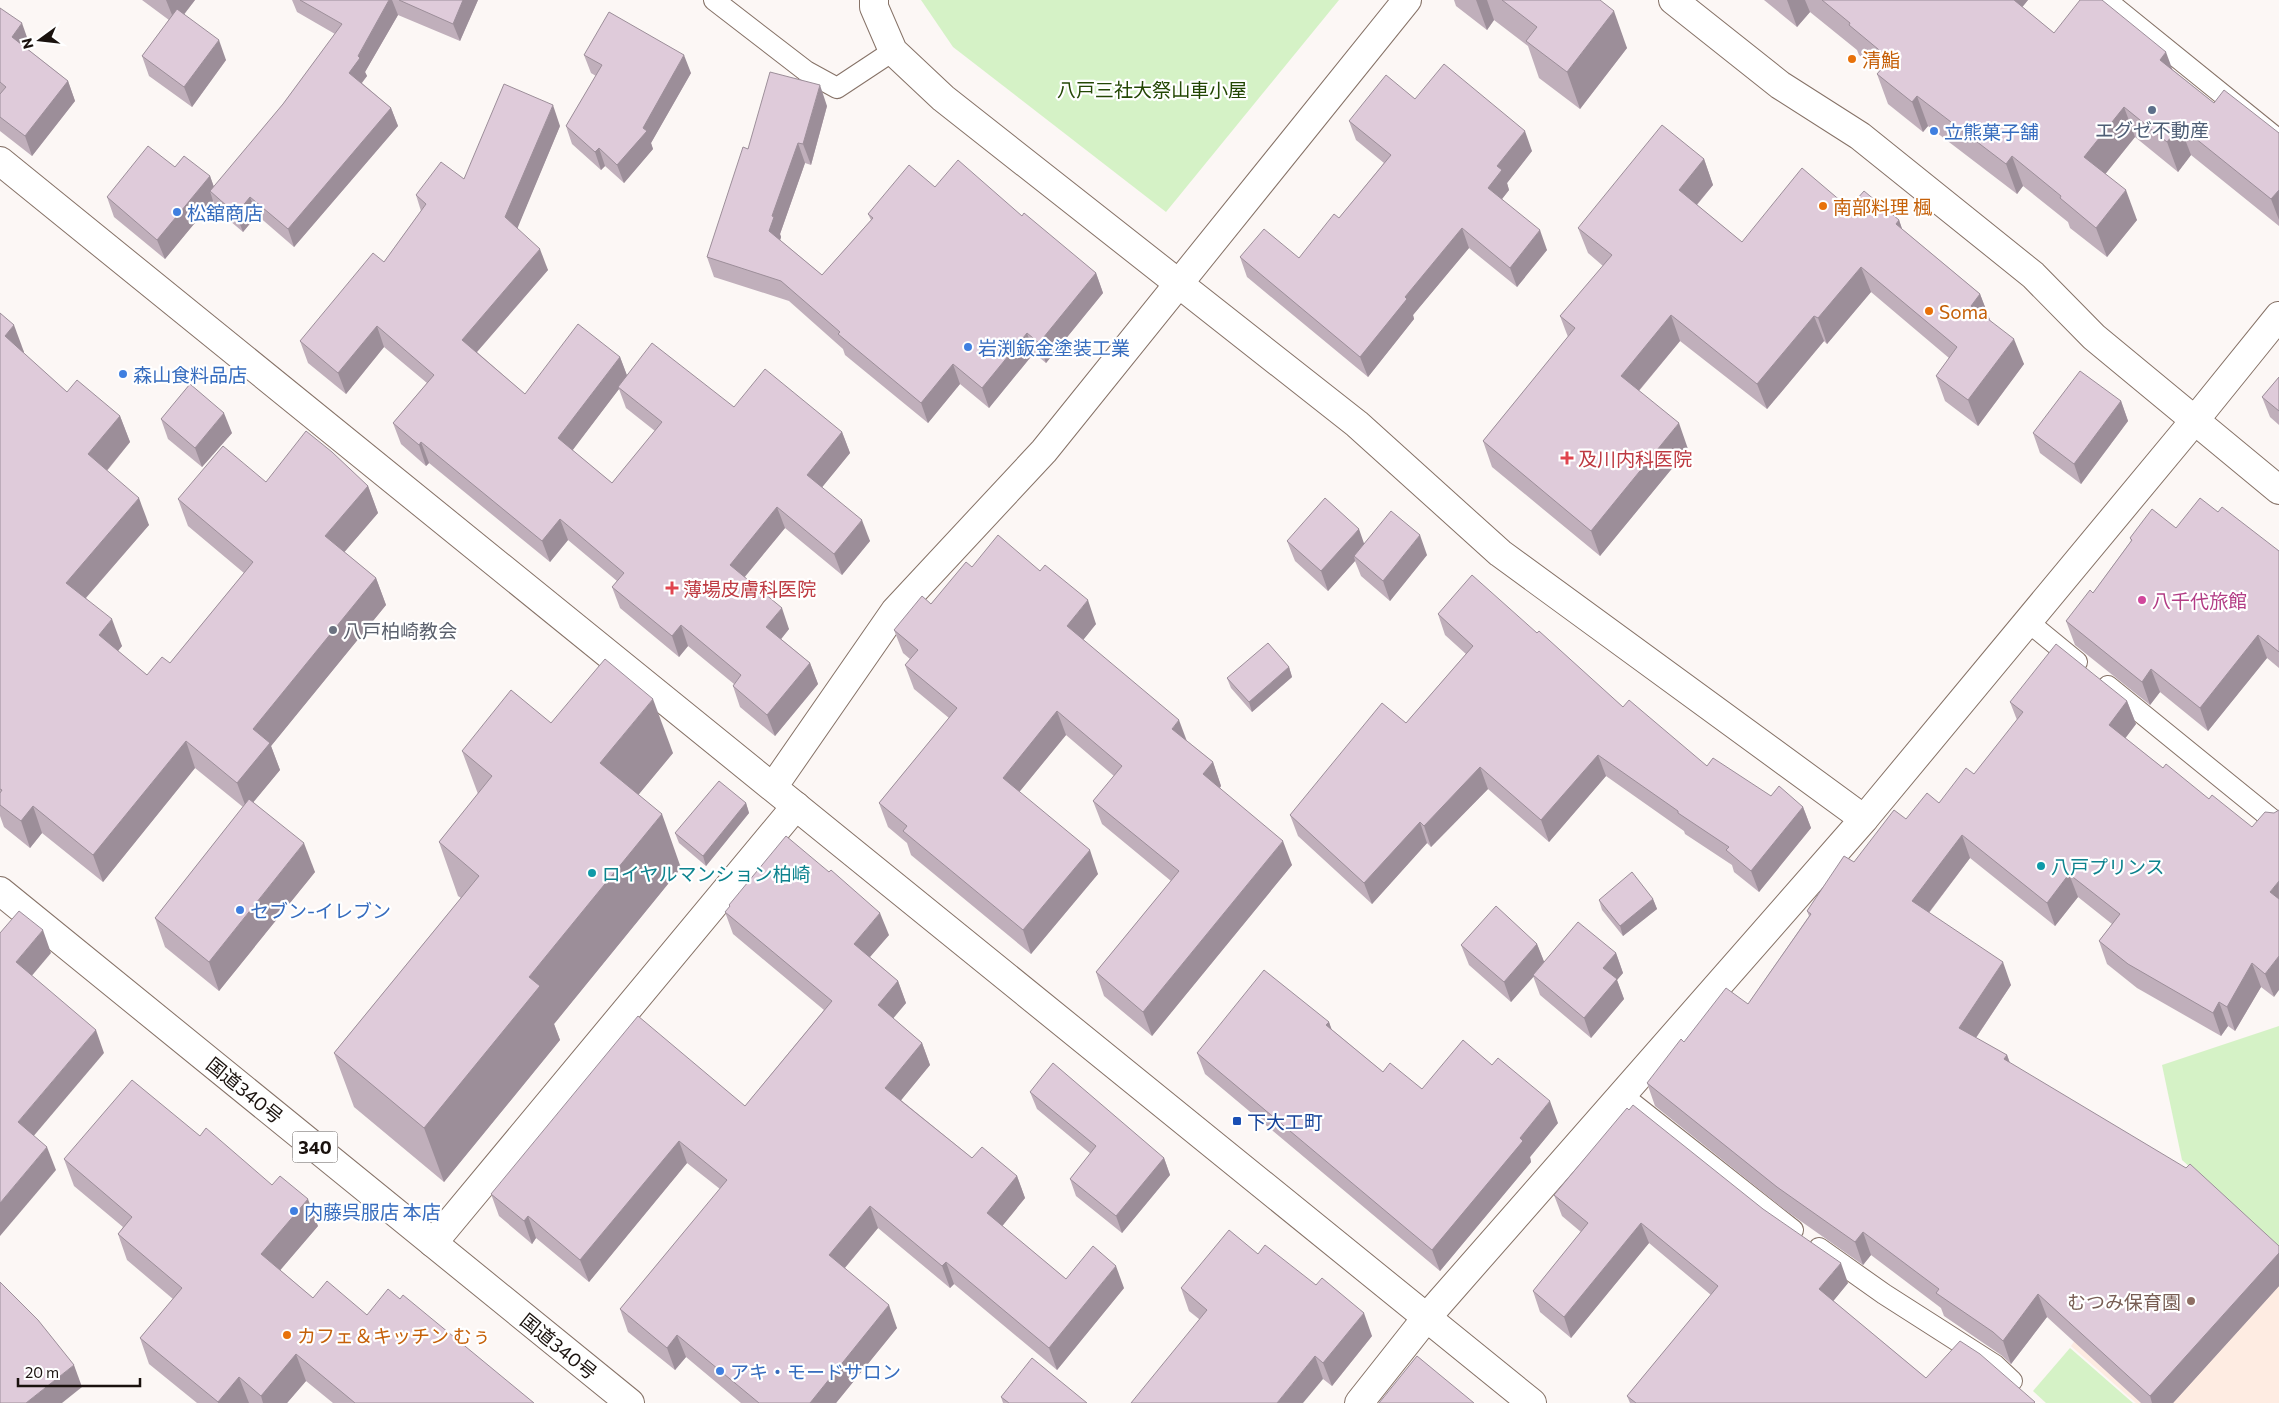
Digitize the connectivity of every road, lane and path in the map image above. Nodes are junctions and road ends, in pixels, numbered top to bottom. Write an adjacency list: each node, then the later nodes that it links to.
1 (714, 0): 6 (lane)
2 (874, 0): 6 (main road)
3 (1407, 0): 9 (main road)
4 (1673, 0): 11 (main road)
5 (2106, 0): 7 (lane)
6 (893, 51): 9 (main road)
7 (2279, 140)
8 (0, 161): 14 (main road)
9 (1179, 281): 14 (main road); 16 (main road)
10 (2279, 316): 11 (main road)
11 (2195, 420): 12 (main road); 13 (main road)
12 (2279, 490)
13 (2027, 621): 16 (main road); 17 (lane)
14 (773, 787): 15 (main road)
15 (796, 806): 20 (main road); 21 (main road)
16 (1864, 819): 19 (main road)
17 (2279, 825)
18 (0, 891): 20 (main road, 国道340号 / 340)
19 (1622, 1095): 21 (main road); 22 (lane)
20 (433, 1244): 23 (main road, 国道340号 / 340)
21 (1427, 1317): 24 (main road); 25 (main road)
22 (2012, 1381)
23 (630, 1403)
24 (1359, 1403)
25 (1532, 1403)

